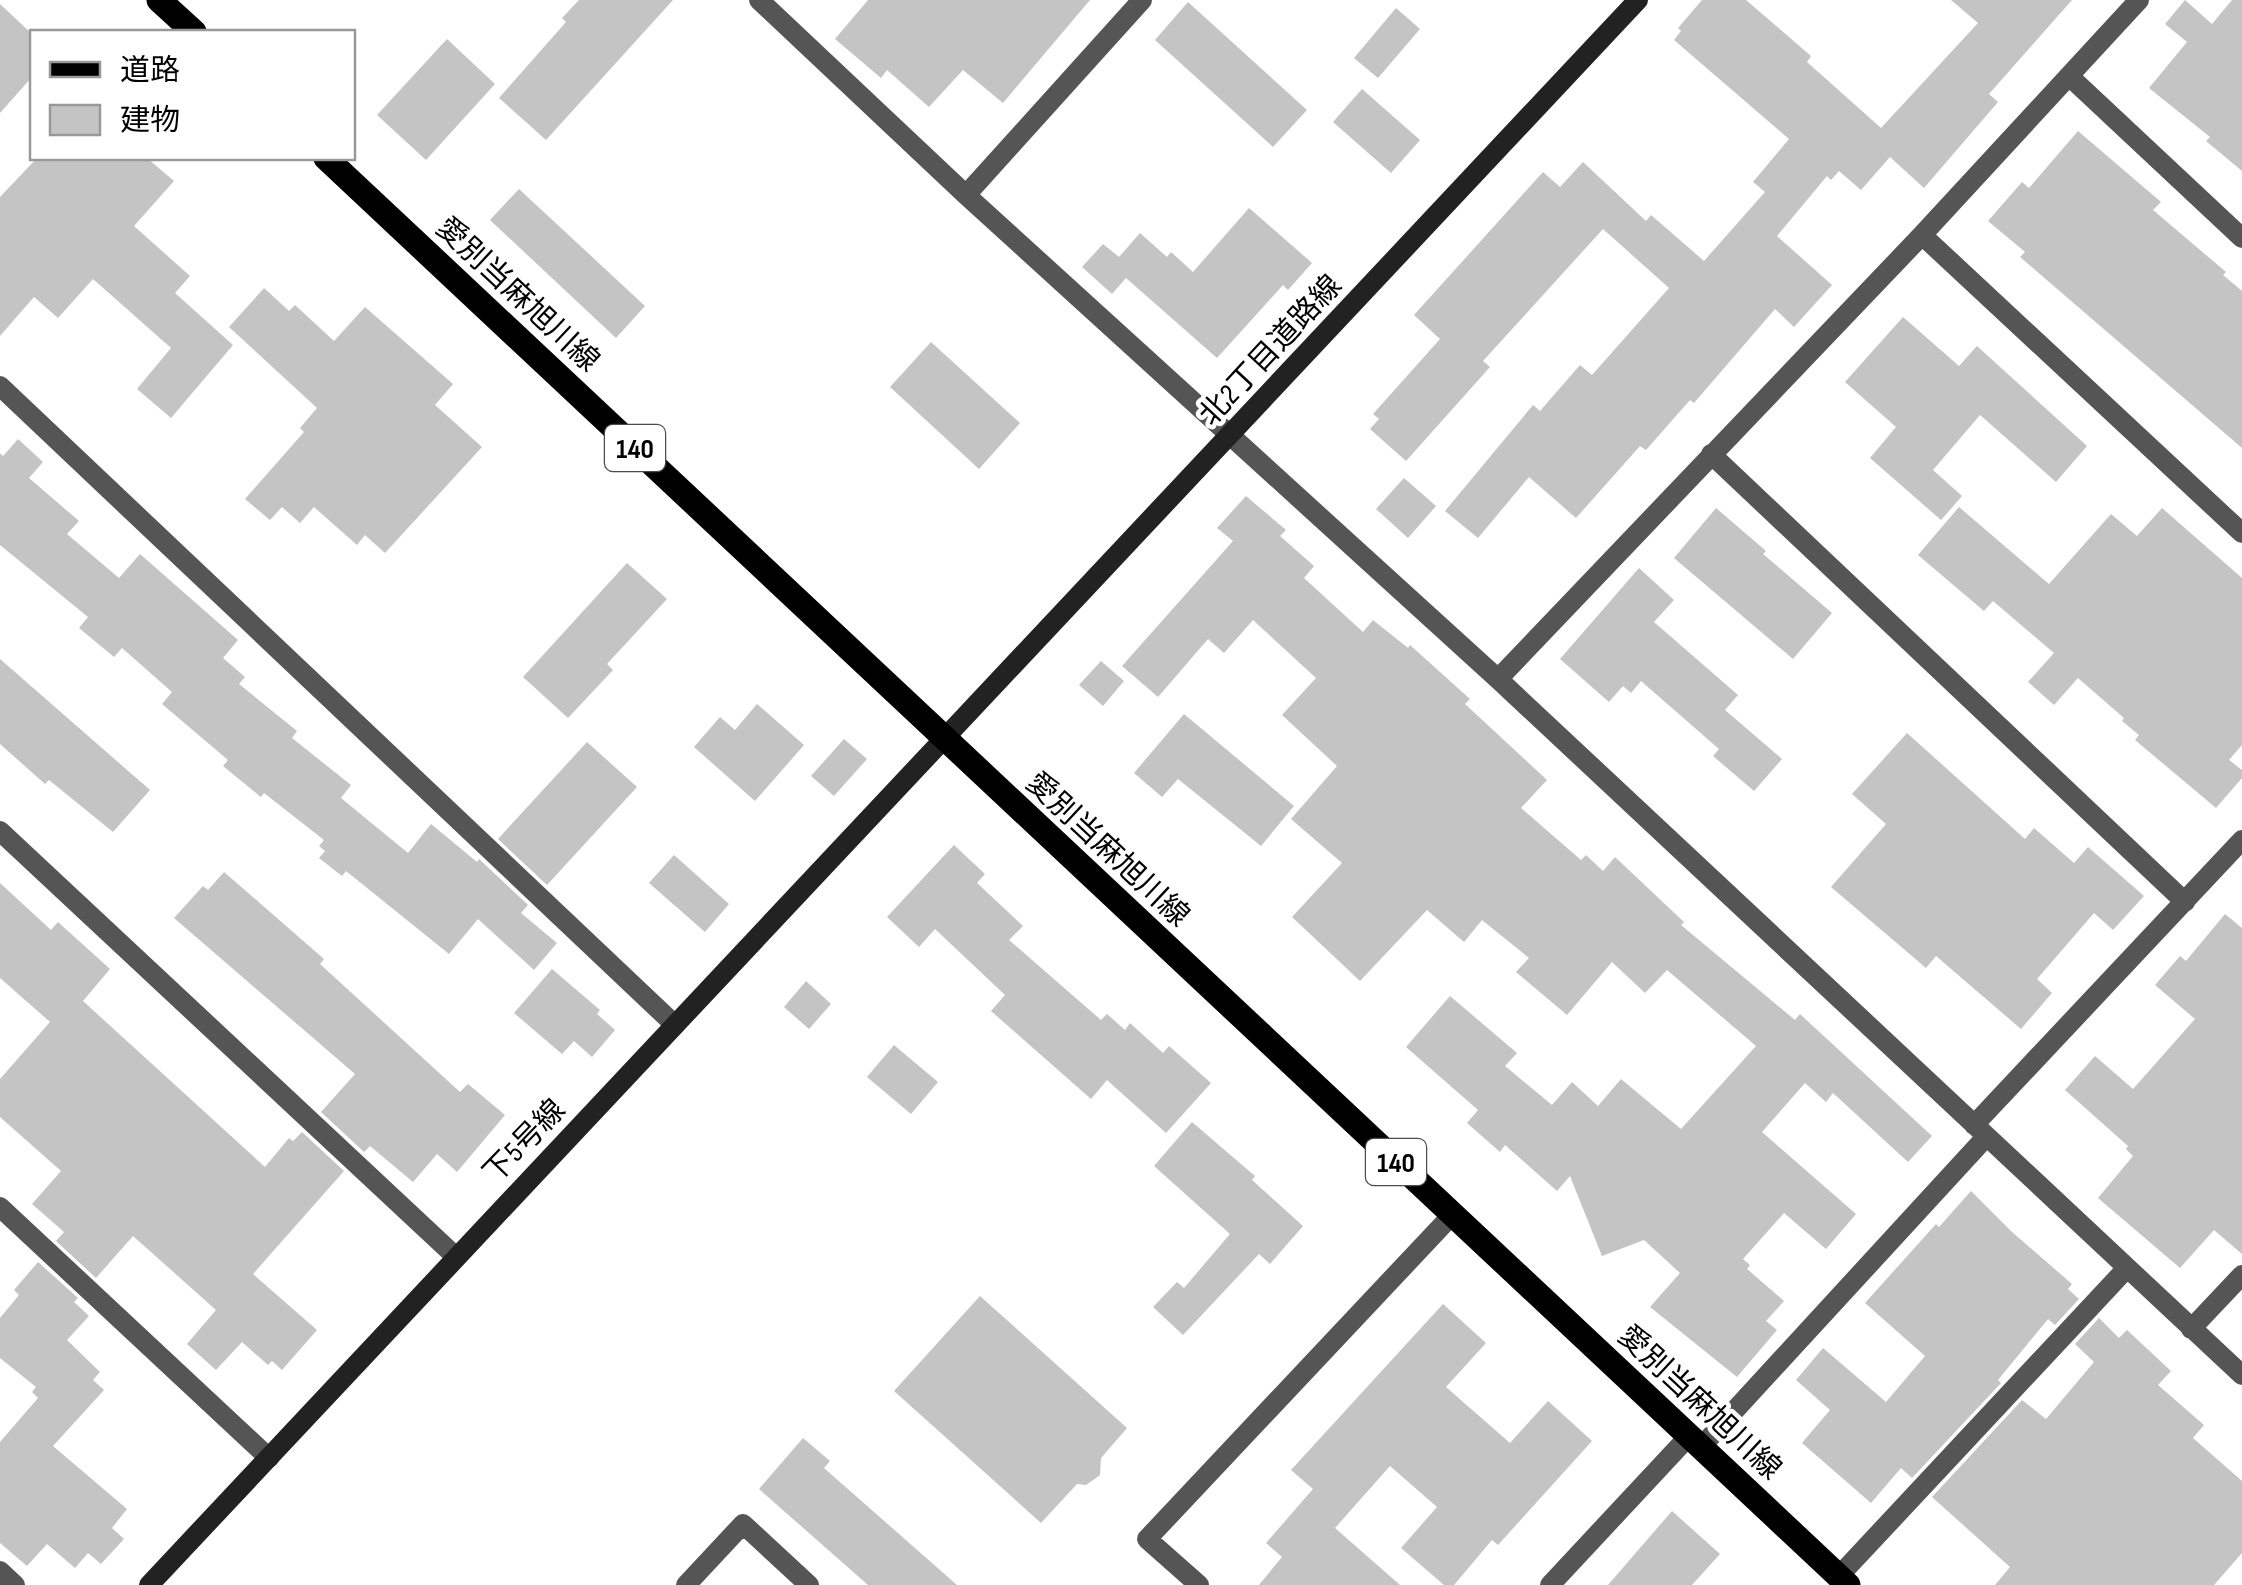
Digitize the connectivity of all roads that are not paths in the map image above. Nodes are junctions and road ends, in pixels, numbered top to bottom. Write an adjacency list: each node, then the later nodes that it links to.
1 (160, 0): 6 (main road)
2 (759, 0): 9 (street)
3 (1142, 0): 9 (street)
4 (1638, 0): 13 (street, 北2丁目道路線)
5 (2139, 0): 7 (street)
6 (192, 30)
7 (2068, 76): 10 (street); 11 (street)
8 (328, 160): 17 (main road, 愛別当麻旭川線 / 140)
9 (966, 195): 13 (street)
10 (1922, 235): 14 (street); 15 (street)
11 (2242, 238)
12 (0, 386): 21 (street)
13 (1230, 436): 16 (street); 17 (street, 北2丁目道路線)
14 (1710, 454): 16 (street); 20 (street)
15 (2242, 533)
16 (1498, 679): 22 (street)
17 (944, 739): 21 (street, 下5号線); 24 (main road, 愛別当麻旭川線 / 140)
18 (0, 831): 25 (street)
19 (2242, 840): 20 (street)
20 (2185, 902): 22 (street)
21 (675, 1025): 25 (street, 下5号線)
22 (1980, 1131): 26 (street); 30 (street)
23 (0, 1206): 31 (street)
24 (1452, 1215): 30 (main road, 愛別当麻旭川線 / 140); 38 (street)
25 (455, 1256): 31 (street, 下5号線)
26 (2128, 1268): 28 (street); 33 (street)
27 (2242, 1275): 28 (street)
28 (2191, 1329): 29 (street)
29 (2242, 1376)
30 (1695, 1442): 33 (main road, 愛別当麻旭川線 / 140); 39 (street)
31 (270, 1458): 35 (street, 下5号線)
32 (0, 1571): 34 (street)
33 (1844, 1581)
34 (15, 1585)
35 (149, 1585)
36 (686, 1585): 37 (street)
37 (808, 1585)
38 (1200, 1585)
39 (1550, 1585)

